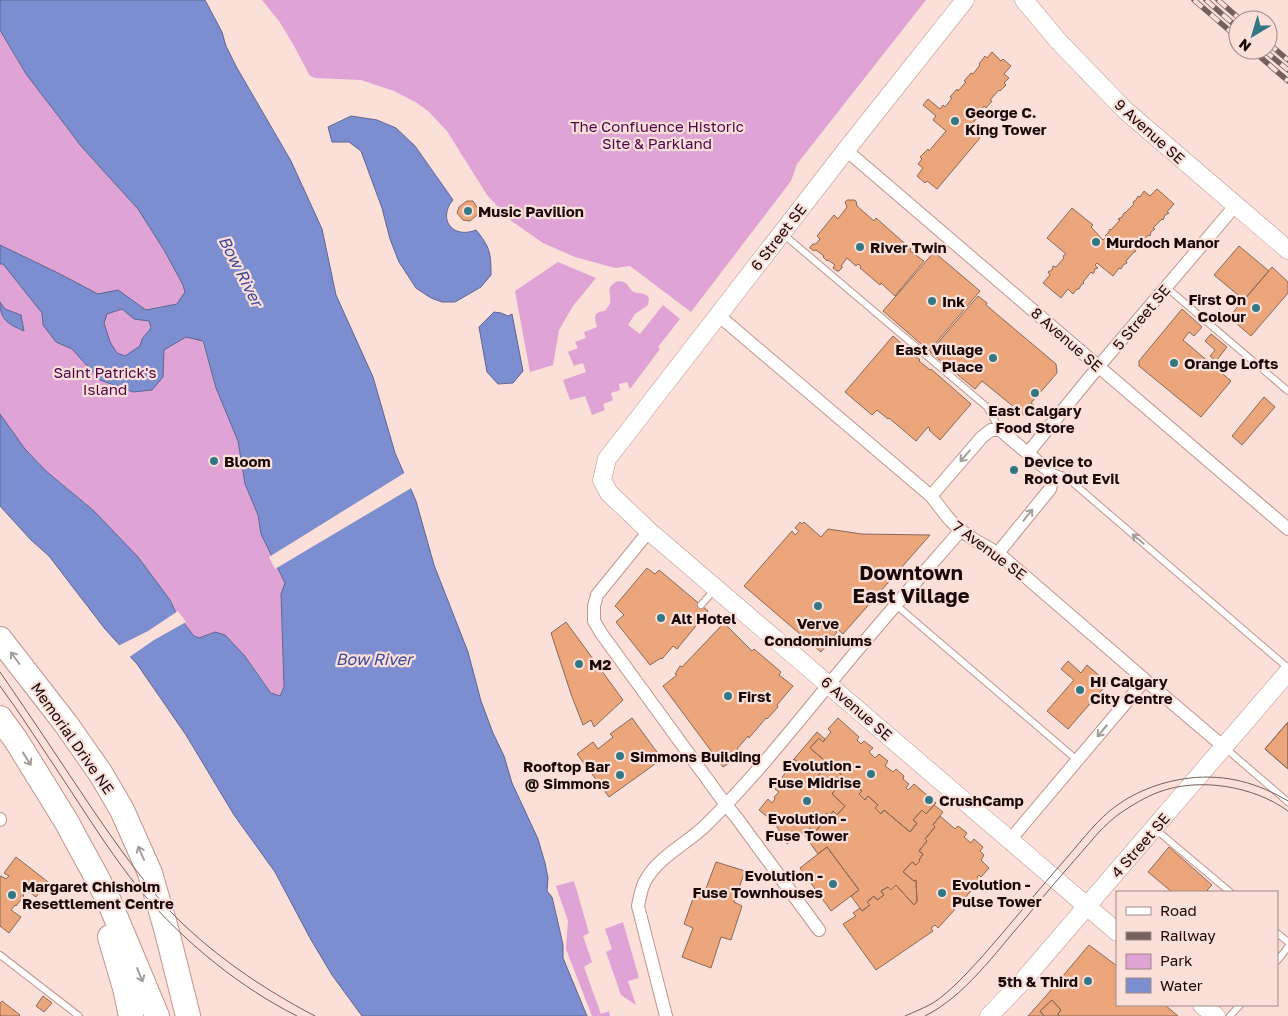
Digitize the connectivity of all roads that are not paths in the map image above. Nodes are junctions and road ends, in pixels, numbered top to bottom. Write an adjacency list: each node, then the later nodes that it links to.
1 (965, 0): 3 (street, 6 Street SE)
2 (1024, 0): 4 (street, 9 Avenue SE)
3 (846, 150): 5 (street, 6 Street SE); 9 (street, 8 Avenue SE)
4 (1235, 206): 6 (street, 9 Avenue SE); 7 (street, 5 Street SE)
5 (782, 233): 8 (street, 6 Street SE); 11 (lane)
6 (1288, 250)
7 (1166, 287): 9 (street, 5 Street SE); 10 (lane)
8 (718, 315): 14 (street, 6 Street SE); 15 (street, 7 Avenue SE)
9 (1099, 366): 12 (street, 5 Street SE); 16 (street, 8 Avenue SE)
10 (1288, 391)
11 (1000, 430): 12 (street); 15 (street, one-way to 15)
12 (1028, 453): 13 (street)
13 (1049, 471): 19 (street, one-way to 13); 24 (lane, one-way to 13)
14 (602, 480): 18 (street, 6 Avenue SE)
15 (931, 496): 17 (street, 7 Avenue SE)
16 (1288, 529)
17 (961, 530): 19 (street, 7 Avenue SE); 21 (street)
18 (649, 531): 20 (street, 6 Avenue SE); 31 (street)
19 (998, 553): 25 (street, 7 Avenue SE)
20 (716, 588): 22 (lane); 26 (street, 6 Avenue SE)
21 (895, 604): 26 (street); 29 (lane)
22 (701, 605)
23 (0, 638): 49 (highway, Memorial Drive NE, one-way to 23)
24 (1288, 670): 28 (street, 4 Street SE)
25 (1145, 680): 28 (street, 7 Avenue SE); 29 (street, one-way to 29)
26 (829, 685): 31 (street); 34 (street, 6 Avenue SE)
27 (0, 718): 32 (highway, one-way to 32)
28 (1224, 747): 30 (lane, 7 Avenue SE); 33 (street, 4 Street SE)
29 (1077, 760): 34 (street)
30 (1288, 802)
31 (726, 805): 37 (street); 50 (street)
32 (66, 821): 47 (highway); 48 (highway, one-way to 48)
33 (1154, 828): 35 (lane); 36 (street, 4 Street SE)
34 (1010, 840): 36 (street, 6 Avenue SE)
35 (1229, 891)
36 (1087, 906): 38 (street, 6 Avenue SE); 51 (street, 4 Street SE)
37 (819, 930)
38 (1116, 931)
39 (1278, 934): 40 (lane)
40 (1288, 942)
41 (1288, 947): 43 (lane)
42 (0, 955): 46 (lane)
43 (1278, 960)
44 (1203, 1006): 52 (street)
45 (1239, 1006): 53 (lane)
46 (79, 1016)
47 (131, 1016)
48 (157, 1016)
49 (188, 1016)
50 (666, 1016)
51 (989, 1016)
52 (1216, 1016)
53 (1230, 1016)

